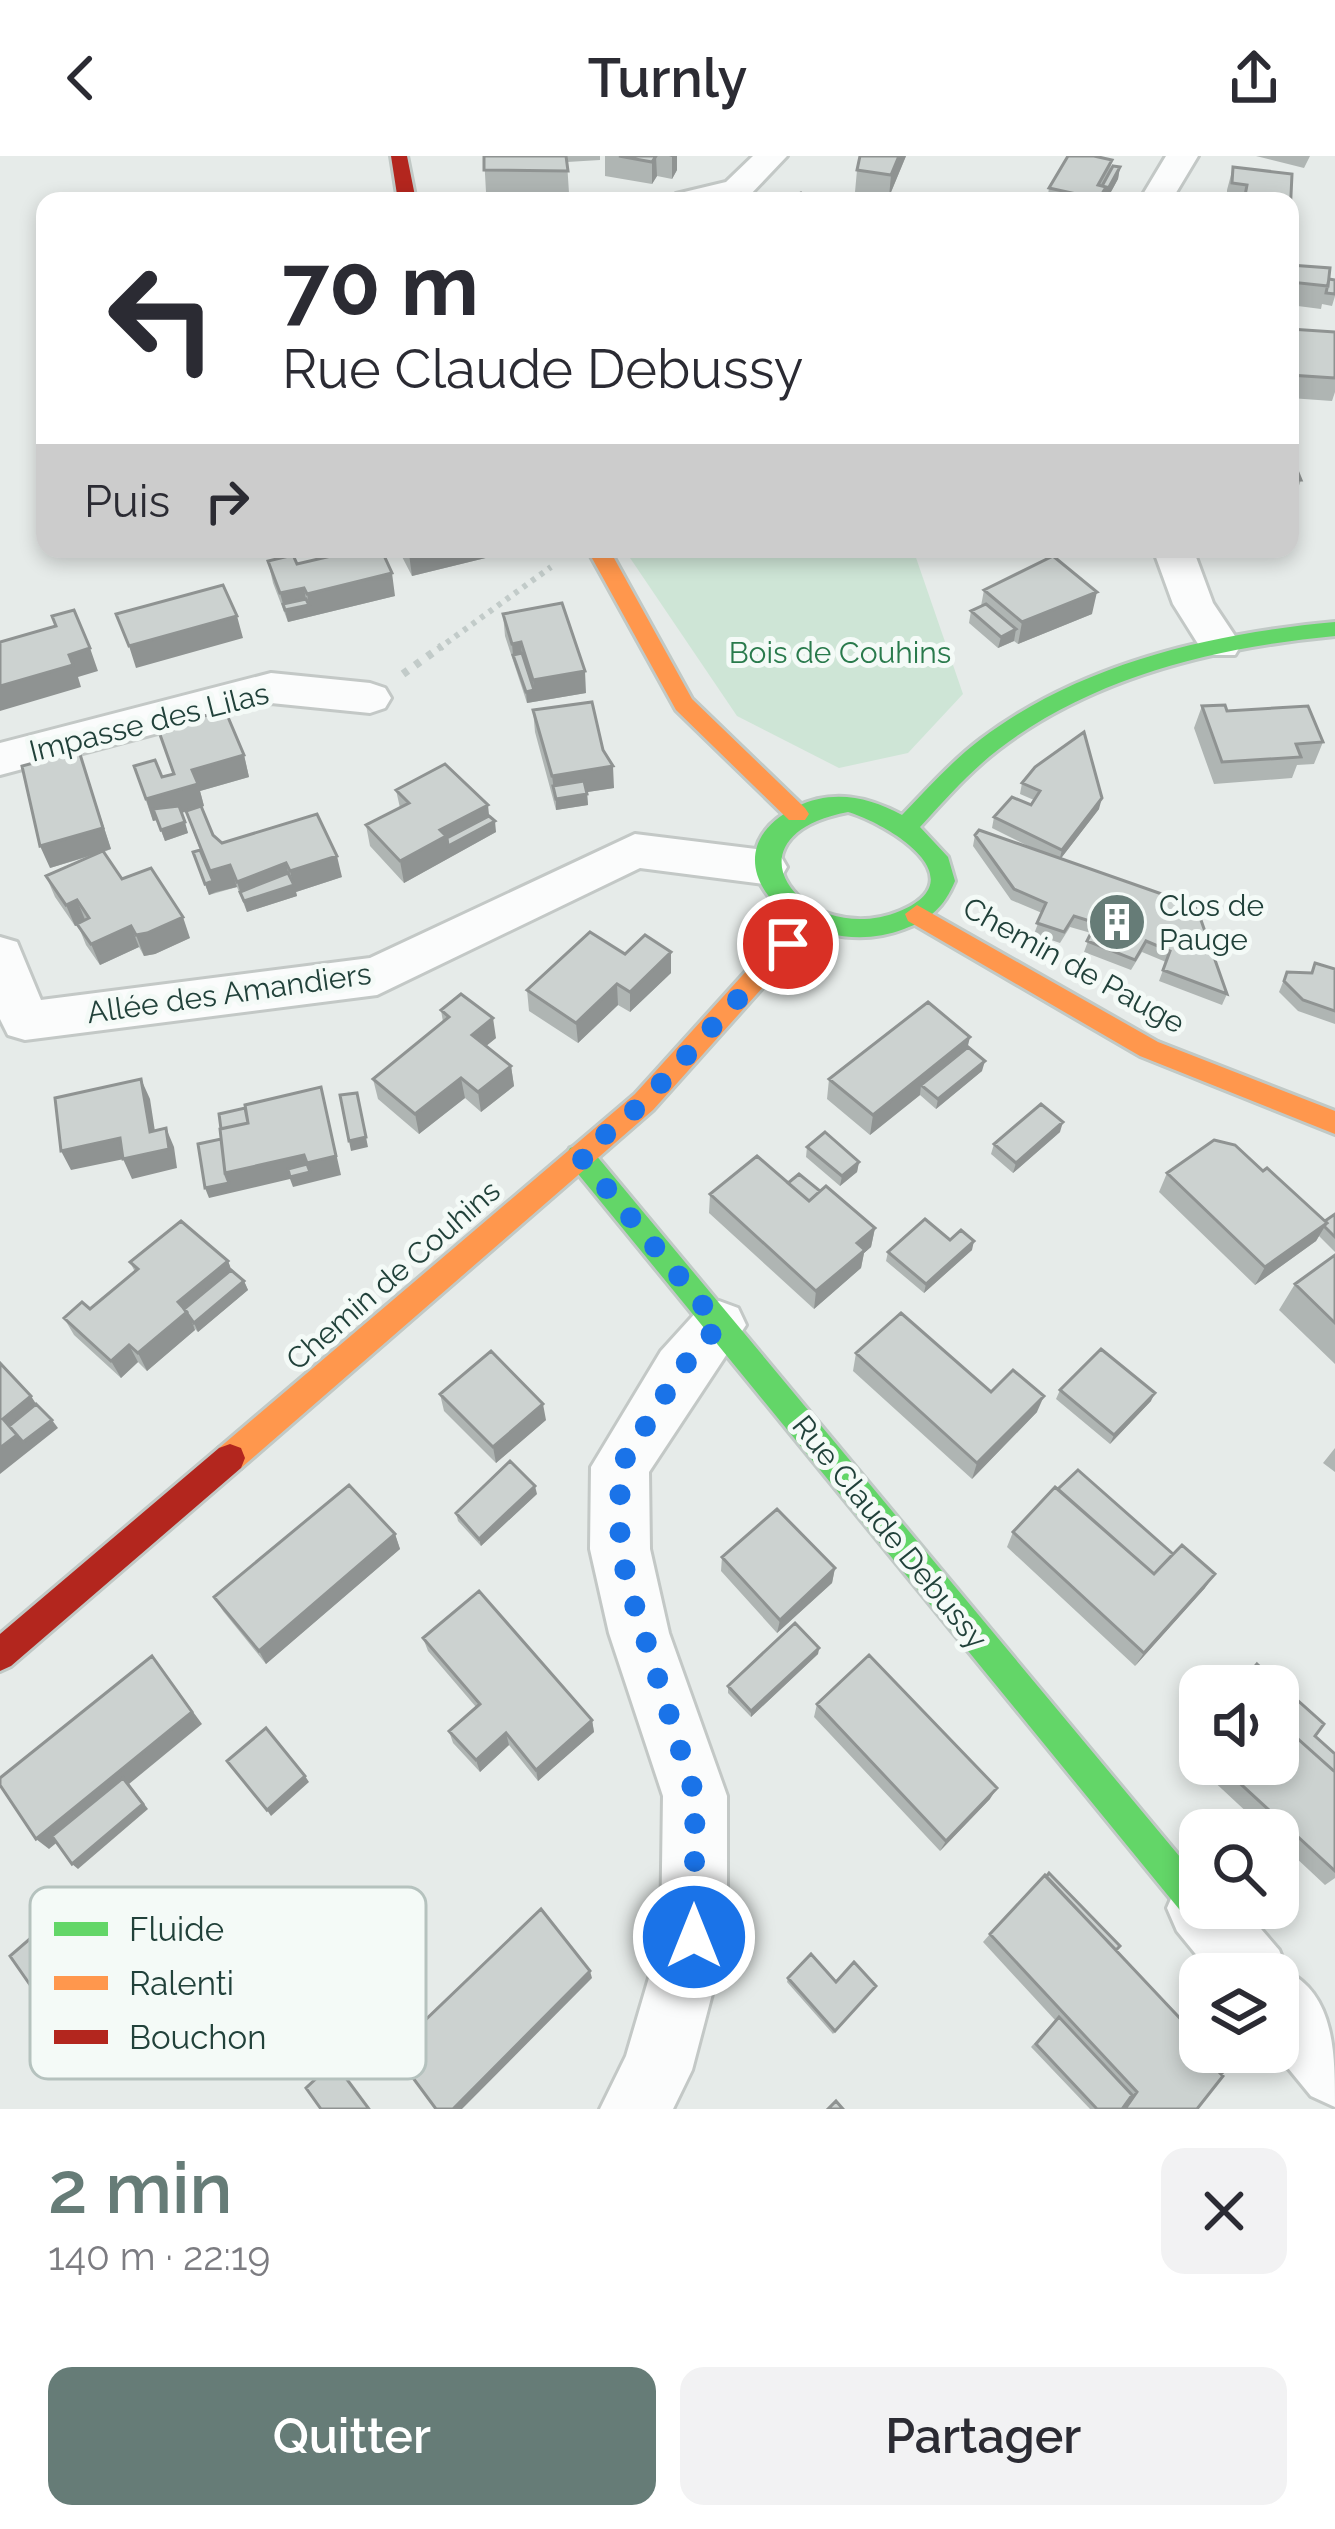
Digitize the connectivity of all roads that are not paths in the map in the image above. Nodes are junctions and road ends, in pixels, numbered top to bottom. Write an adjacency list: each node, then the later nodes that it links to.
1 (399, 156): 4 (street)
2 (771, 156): 5 (street)
3 (1182, 156): 6 (street)
4 (405, 192)
5 (725, 192)
6 (1160, 192)
7 (603, 558): 13 (street)
8 (1176, 558): 10 (street)
9 (1335, 629): 10 (street)
10 (1220, 645): 14 (street)
11 (370, 698): 12 (street, Impasse des Lilas)
12 (0, 759)
13 (797, 814): 14 (street); 15 (street)
14 (910, 822): 16 (street)
15 (764, 867): 17 (street); 18 (street, Allée des Amandiers)
16 (917, 914): 17 (street); 19 (street, Chemin de Pauge)
17 (807, 921): 20 (street, Chemin de Couhins)
18 (0, 955)
19 (1335, 1123)
20 (580, 1156): 21 (street, Rue Claude Debussy); 22 (street, Chemin de Couhins)
21 (719, 1325): 23 (street, Rue Claude Debussy); 28 (street)
22 (0, 1655)
23 (1179, 1883)
24 (1218, 1929): 25 (street, Rue Claude Debussy)
25 (1238, 1953)
26 (1299, 2028): 27 (street)
27 (1335, 2072)
28 (635, 2109)

